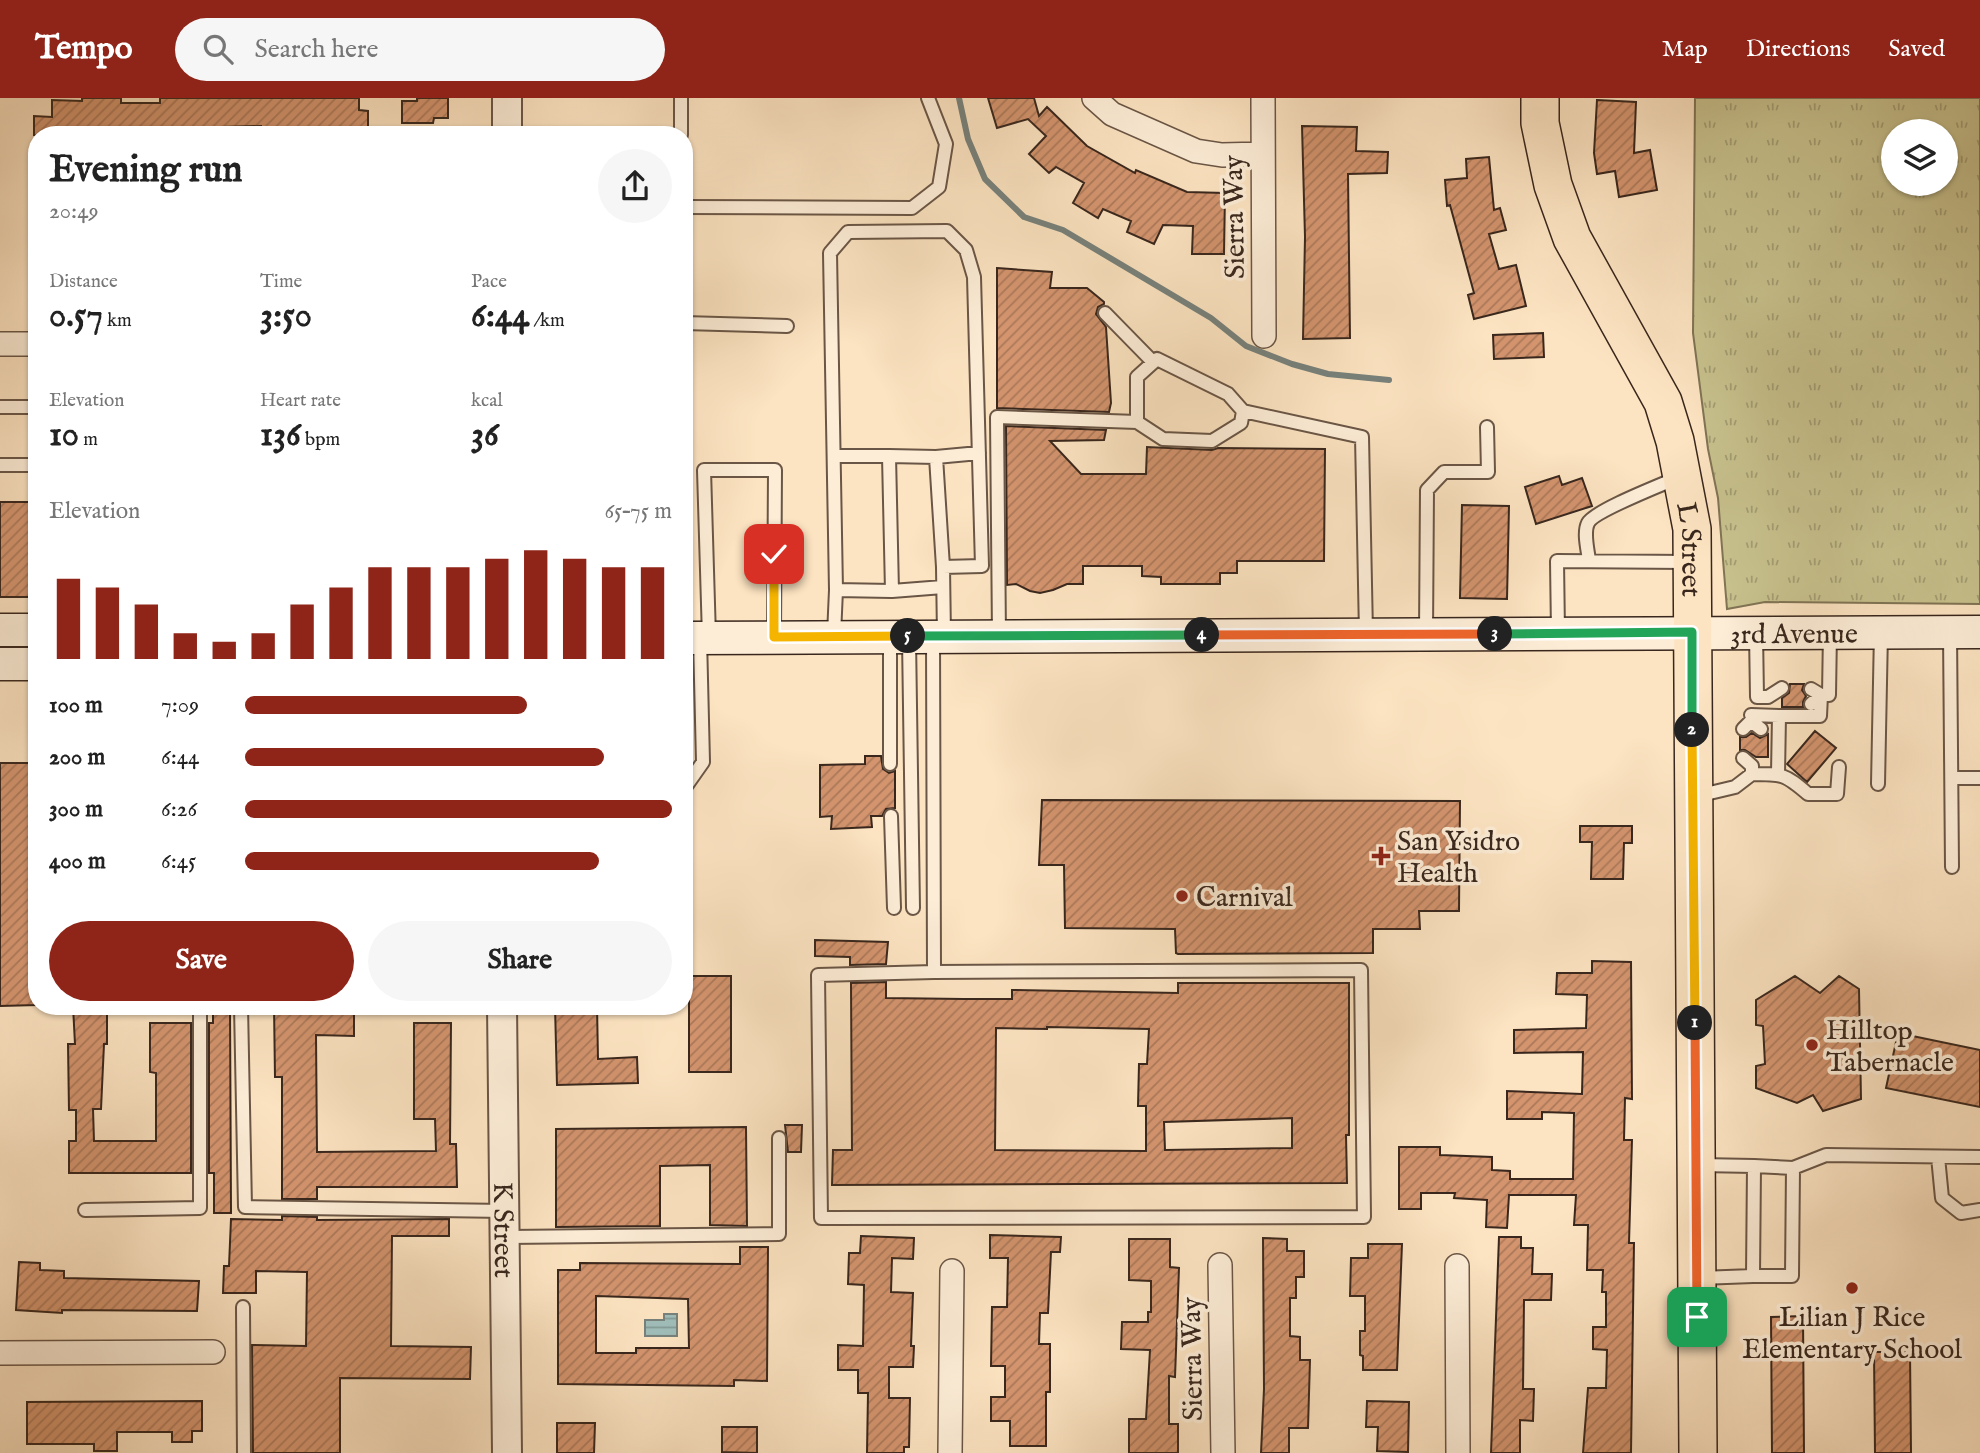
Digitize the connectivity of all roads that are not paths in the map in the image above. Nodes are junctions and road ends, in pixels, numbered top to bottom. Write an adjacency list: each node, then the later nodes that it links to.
1 (507, 98): 7 (street)
2 (681, 98): 8 (lane)
3 (928, 98): 10 (lane)
4 (1094, 98): 9 (street)
5 (1262, 98): 9 (street, Sierra Way)
6 (1539, 98): 29 (main road, L Street)
7 (507, 126)
8 (681, 126)
9 (1263, 154): 14 (street, Sierra Way)
10 (693, 207)
11 (1105, 313): 17 (lane)
12 (693, 323): 13 (lane)
13 (787, 326)
14 (1264, 336)
15 (0, 344): 16 (street)
16 (28, 344)
17 (1153, 362): 20 (lane); 21 (lane)
18 (0, 407): 19 (lane)
19 (28, 407)
20 (1243, 411): 21 (lane); 44 (lane)
21 (1137, 422): 47 (lane)
22 (1488, 427): 45 (lane)
23 (979, 453): 24 (lane); 26 (lane); 32 (lane)
24 (834, 456): 25 (lane); 34 (lane)
25 (889, 456): 26 (lane); 35 (lane)
26 (936, 457): 32 (lane)
27 (28, 465): 28 (lane)
28 (0, 466)
29 (1682, 475): 30 (lane); 31 (main road, L Street)
30 (1590, 561): 31 (lane); 43 (lane)
31 (1692, 562): 38 (main road, L Street)
32 (943, 567): 33 (lane)
33 (943, 587): 35 (lane); 46 (lane)
34 (836, 590): 35 (lane); 49 (lane)
35 (892, 591)
36 (0, 630): 37 (main road)
37 (28, 630)
38 (1692, 632): 39 (main road, 3rd Avenue); 43 (main road, 3rd Avenue); 63 (main road, L Street)
39 (1756, 632): 40 (main road, 3rd Avenue); 54 (lane)
40 (1830, 632): 41 (main road, 3rd Avenue); 55 (lane)
41 (1881, 632): 42 (main road, 3rd Avenue); 62 (lane)
42 (1965, 632): 60 (lane)
43 (1558, 633): 45 (main road, 3rd Avenue)
44 (1366, 634): 45 (main road, 3rd Avenue); 47 (main road, 3rd Avenue)
45 (1426, 634)
46 (919, 636): 47 (main road, 3rd Avenue); 49 (main road, 3rd Avenue); 56 (lane); 67 (lane); 68 (lane)
47 (999, 636)
48 (774, 637): 49 (main road, 3rd Avenue); 50 (main road, 3rd Avenue); 50 (lane)
49 (834, 637)
50 (698, 638): 59 (lane)
51 (0, 664): 52 (main road)
52 (28, 664)
53 (1782, 688): 54 (lane)
54 (1762, 697): 55 (lane); 55 (lane)
55 (1781, 711): 58 (lane)
56 (890, 764)
57 (1839, 767): 58 (lane)
58 (1778, 774): 63 (lane)
59 (693, 776)
60 (1952, 778): 61 (lane); 65 (lane)
61 (1980, 778)
62 (1878, 784)
63 (1693, 797): 75 (main road, L Street)
64 (891, 816): 66 (lane)
65 (1952, 867)
66 (894, 908)
67 (913, 908)
68 (934, 972): 68 (lane)
69 (200, 1015): 78 (lane)
70 (241, 1015): 80 (lane)
71 (502, 1015): 80 (street, K Street)
72 (779, 1138): 80 (lane)
73 (1938, 1157): 74 (lane); 77 (lane); 79 (lane)
74 (1980, 1157)
75 (1696, 1164): 76 (lane); 85 (main road, L Street)
76 (1754, 1166): 77 (lane); 84 (lane)
77 (1793, 1168): 84 (lane)
78 (85, 1210)
79 (1980, 1210)
80 (505, 1224): 90 (street, K Street)
81 (1220, 1265): 92 (street, Sierra Way)
82 (1457, 1266): 93 (street)
83 (952, 1270): 91 (street)
84 (1753, 1276): 85 (lane)
85 (1697, 1278): 94 (main road, L Street)
86 (243, 1307): 89 (lane)
87 (213, 1352): 88 (street)
88 (0, 1353)
89 (244, 1453)
90 (507, 1453)
91 (950, 1453)
92 (1223, 1453)
93 (1458, 1453)
94 (1698, 1453)

